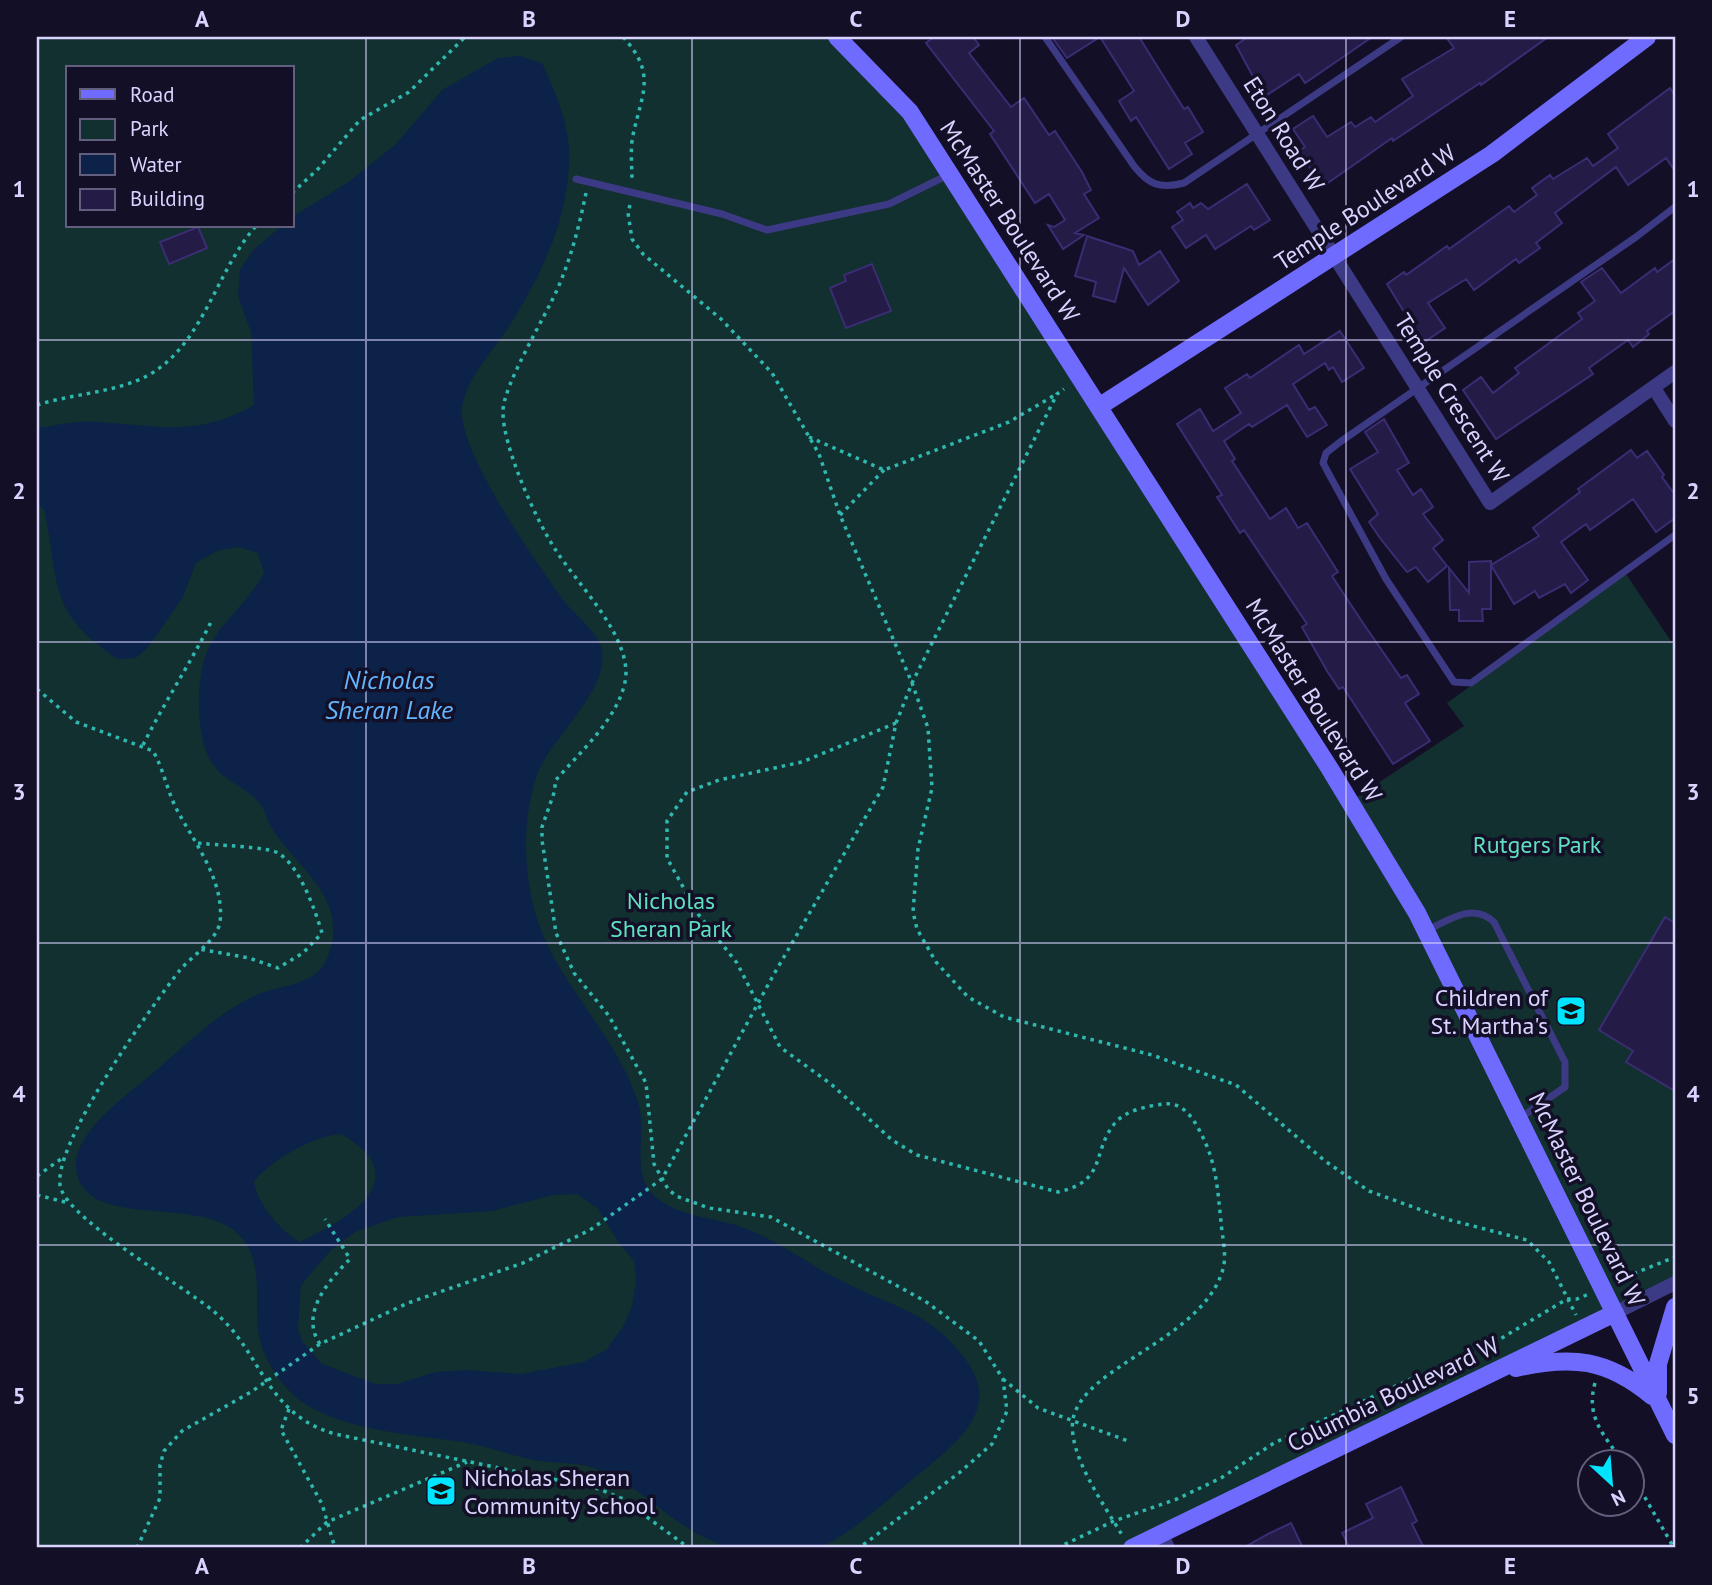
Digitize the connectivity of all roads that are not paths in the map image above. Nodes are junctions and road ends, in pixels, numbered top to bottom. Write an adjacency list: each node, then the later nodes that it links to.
1 (837, 37): 7 (street, McMaster Boulevard W)
2 (1045, 37): 6 (lane)
3 (1196, 37): 6 (street, Eton Road W)
4 (1401, 37): 6 (lane)
5 (1647, 37): 10 (street, Temple Boulevard W)
6 (1257, 134): 10 (street, Eton Road W)
7 (950, 174): 8 (lane); 14 (street, McMaster Boulevard W)
8 (576, 178)
9 (1675, 207): 13 (lane)
10 (1334, 256): 13 (street, Temple Crescent W); 14 (street, Temple Boulevard W)
11 (1675, 372): 12 (street, Temple Crescent W)
12 (1654, 388): 13 (street, Temple Crescent W); 15 (street)
13 (1419, 389): 16 (lane)
14 (1100, 406): 17 (street, McMaster Boulevard W)
15 (1675, 421)
16 (1675, 535)
17 (1426, 931): 18 (street, McMaster Boulevard W); 18 (lane)
18 (1520, 1119): 21 (street, McMaster Boulevard W)
19 (1675, 1283): 21 (street, Columbia Boulevard W)
20 (1675, 1307): 23 (street)
21 (1615, 1312): 22 (street, Columbia Boulevard W); 23 (street, McMaster Boulevard W)
22 (1489, 1375): 23 (street); 25 (street, Columbia Boulevard W)
23 (1658, 1400): 24 (street, McMaster Boulevard W)
24 (1675, 1435)
25 (1165, 1541): 26 (street, Columbia Boulevard W)
26 (1128, 1544)

